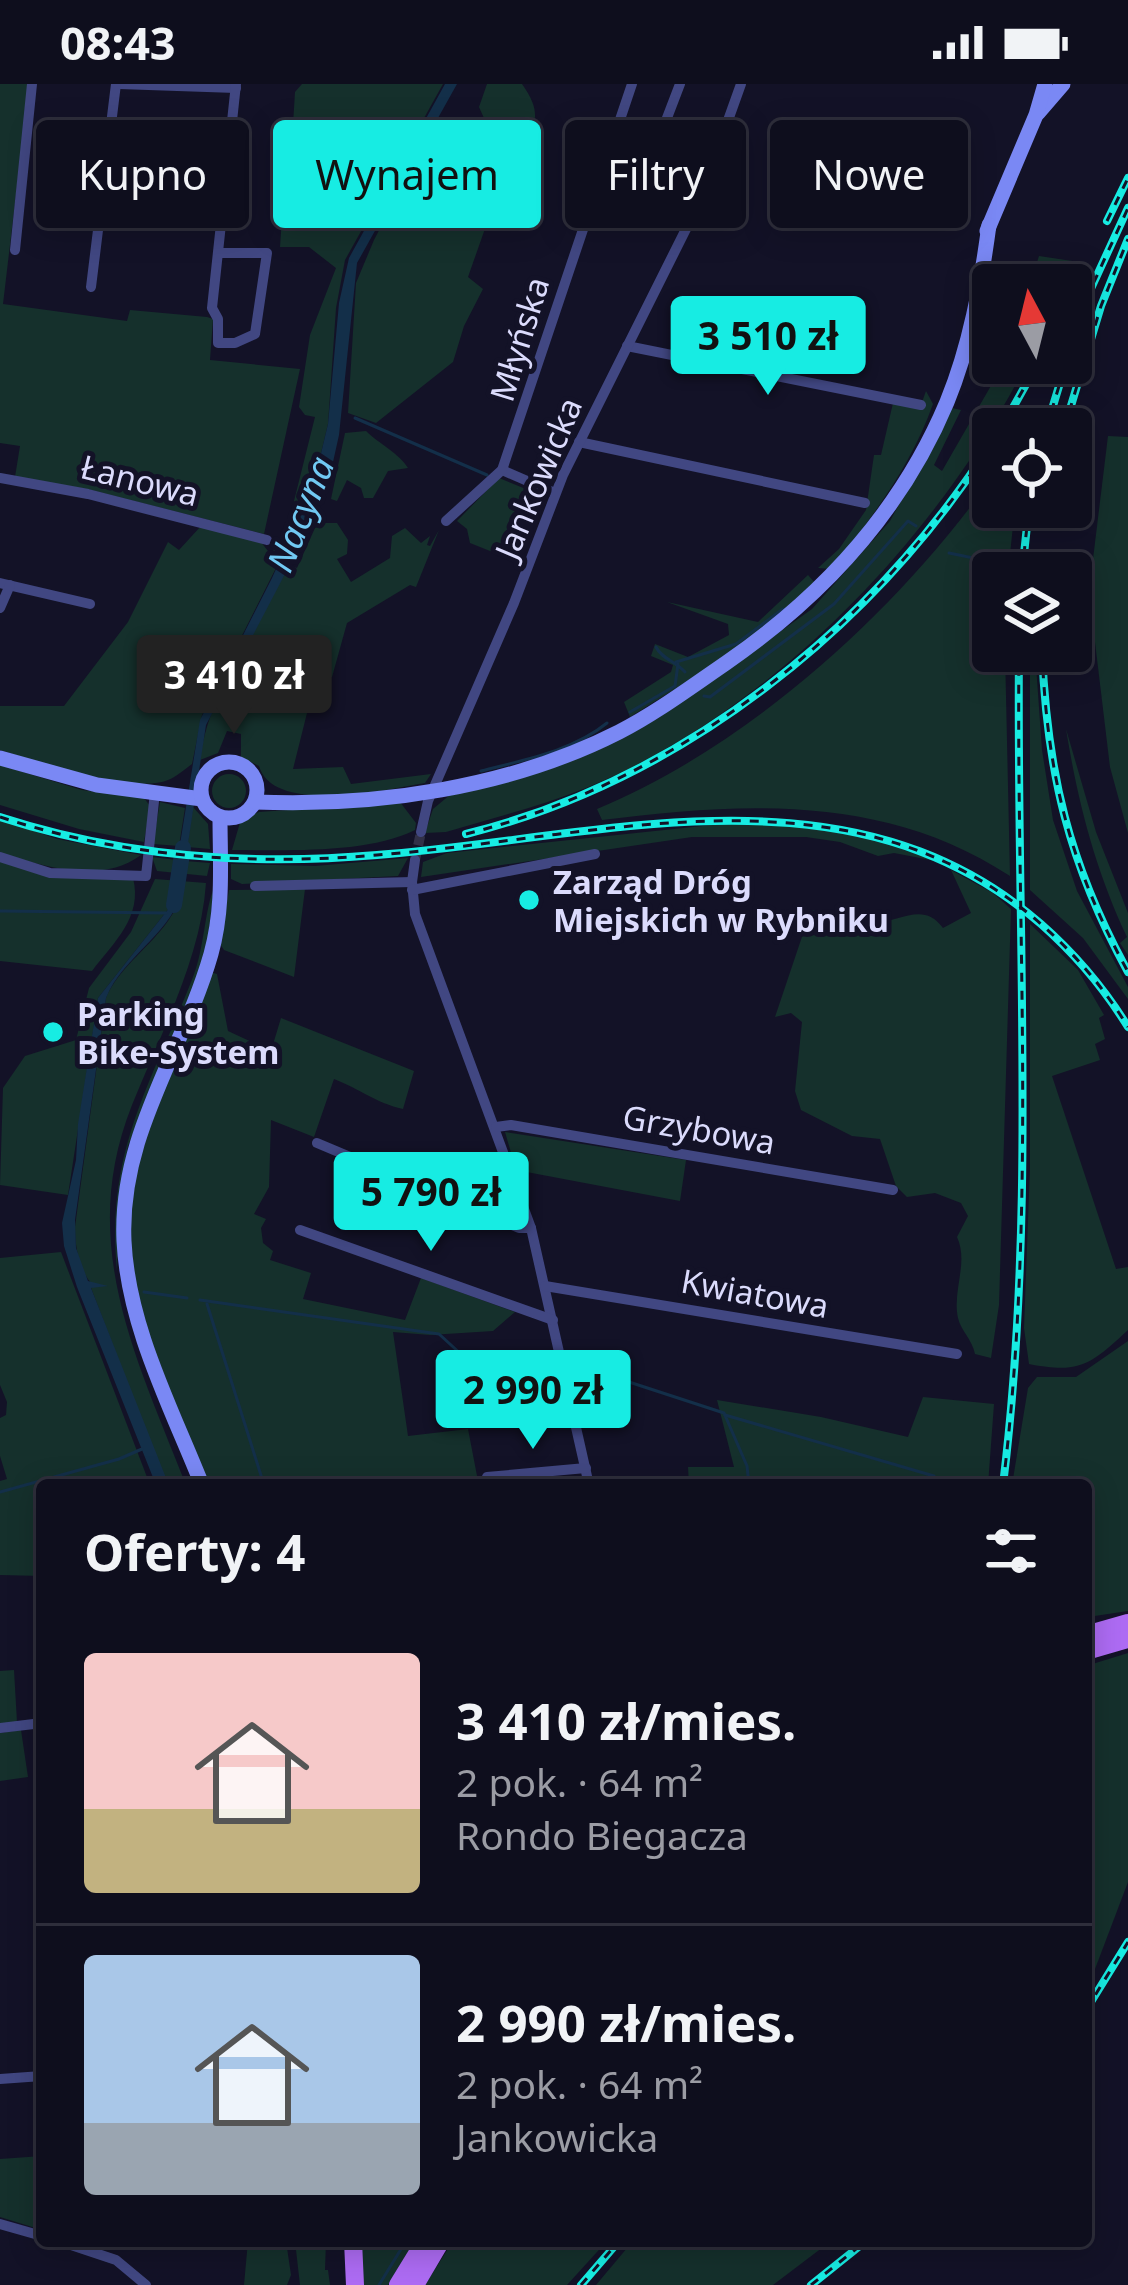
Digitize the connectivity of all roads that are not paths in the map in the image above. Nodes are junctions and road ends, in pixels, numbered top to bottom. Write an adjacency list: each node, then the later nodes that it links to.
1 (32, 84): 13 (street)
2 (117, 84): 8 (street); 15 (street)
3 (632, 84): 19 (street, Młyńska)
4 (680, 84): 10 (street)
5 (741, 84): 11 (street, Jankowicka)
6 (1046, 84): 9 (main road)
7 (1063, 84): 9 (main road)
8 (236, 86): 14 (street)
9 (1036, 115): 29 (main road)
10 (666, 120)
11 (728, 120)
12 (687, 228): 16 (street, Jankowicka)
13 (15, 250)
14 (219, 253): 14 (street)
15 (91, 287)
16 (628, 346): 17 (street); 18 (street, Jankowicka)
17 (921, 405)
18 (579, 442): 21 (street, Jankowicka); 22 (street)
19 (502, 470): 21 (street); 23 (street, Młyńska)
20 (0, 478): 24 (street, Łanowa)
21 (555, 493): 29 (street, Jankowicka)
22 (865, 503)
23 (446, 521)
24 (267, 540)
25 (5, 584): 26 (street); 27 (street)
26 (90, 604)
27 (0, 608)
28 (0, 758): 30 (main road)
29 (434, 789): 32 (main road); 34 (street, Jankowicka)
30 (167, 791): 31 (main road); 36 (street)
31 (202, 791): 32 (main road); 33 (main road)
32 (256, 795): 33 (main road)
33 (227, 818): 50 (main road)
34 (421, 832)
35 (595, 854): 39 (street)
36 (0, 857)
37 (415, 860): 39 (street)
38 (255, 886): 39 (street)
39 (412, 886): 40 (street)
40 (496, 1127): 42 (street, Grzybowa); 43 (street)
41 (317, 1143): 43 (street)
42 (893, 1190)
43 (531, 1228): 45 (street)
44 (300, 1230): 46 (street)
45 (545, 1286): 46 (street); 47 (street, Kwiatowa)
46 (553, 1320): 48 (street)
47 (957, 1354)
48 (586, 1468): 49 (street); 51 (street)
49 (487, 1477)
50 (200, 1479)
51 (588, 1479)
52 (1128, 1623): 53 (main road)
53 (1092, 1633)
54 (1128, 1639): 55 (main road)
55 (1092, 1649)
56 (36, 1724): 57 (street)
57 (0, 1728)
58 (36, 2076): 59 (street)
59 (0, 2079)
60 (0, 2224): 61 (street)
61 (36, 2234)
62 (81, 2247): 66 (street)
63 (353, 2247): 67 (main road)
64 (421, 2247): 68 (main road)
65 (437, 2247): 69 (main road)
66 (146, 2285)
67 (355, 2285)
68 (398, 2285)
69 (415, 2285)

